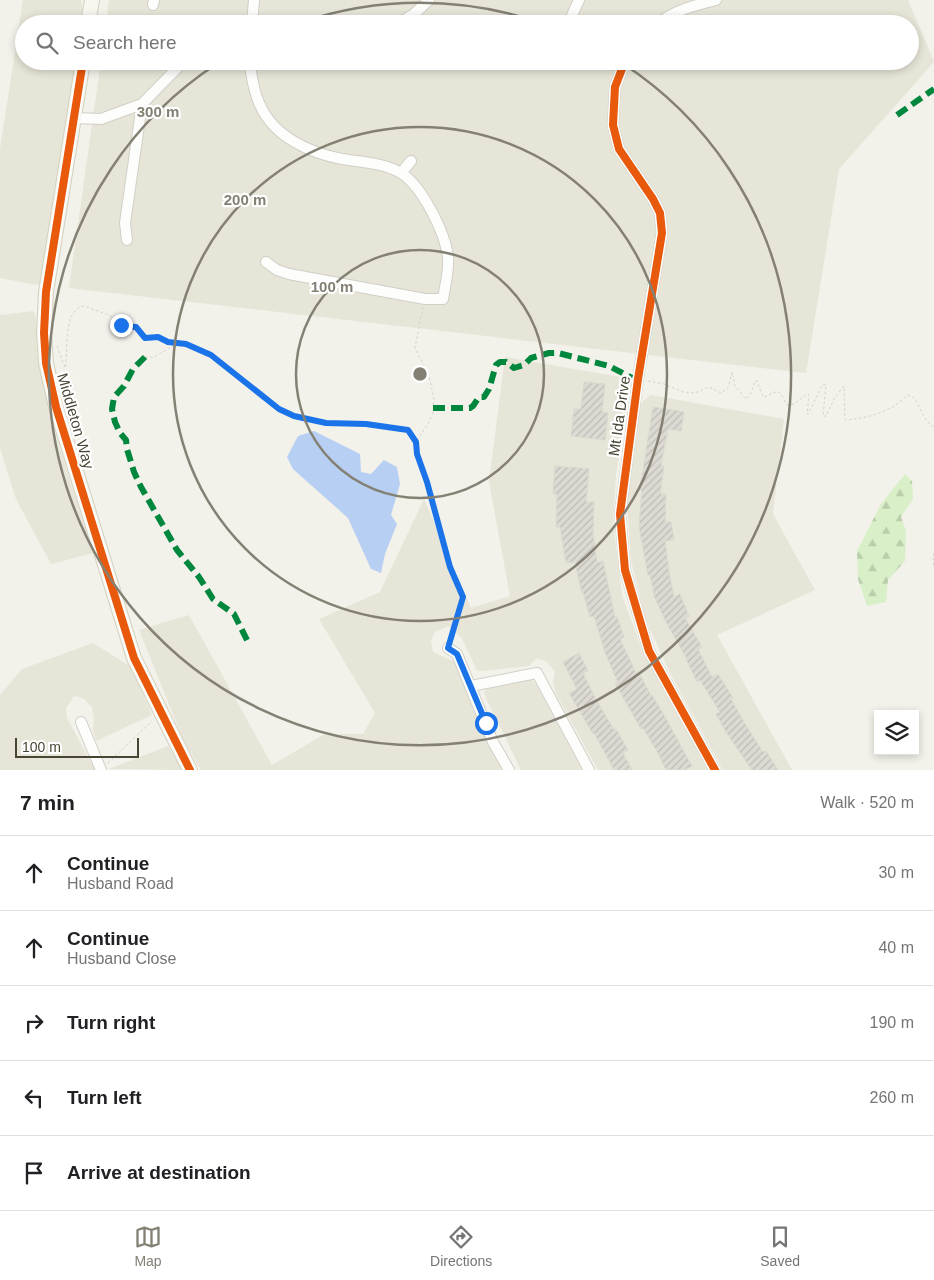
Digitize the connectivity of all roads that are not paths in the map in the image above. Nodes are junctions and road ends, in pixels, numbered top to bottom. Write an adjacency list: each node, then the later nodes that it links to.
1 (92, 0): 6 (street)
2 (254, 0): 7 (street)
3 (429, 0): 8 (street)
4 (579, 0): 9 (street)
5 (716, 0): 10 (street)
6 (90, 15)
7 (253, 15)
8 (412, 15)
9 (572, 15)
10 (671, 15)
11 (82, 70): 16 (street, Middleton Way)
12 (175, 70): 15 (street)
13 (250, 70): 18 (street)
14 (622, 70): 28 (street, Mt Ida Drive)
15 (142, 104): 16 (street); 19 (street)
16 (74, 118): 25 (street, Middleton Way)
17 (411, 161): 18 (street)
18 (401, 173): 20 (street)
19 (127, 240)
20 (266, 262)
21 (448, 648): 22 (street)
22 (471, 686): 26 (street); 27 (street)
23 (81, 722): 24 (street)
24 (104, 767)
25 (190, 770)
26 (509, 770)
27 (589, 770)
28 (715, 770)

